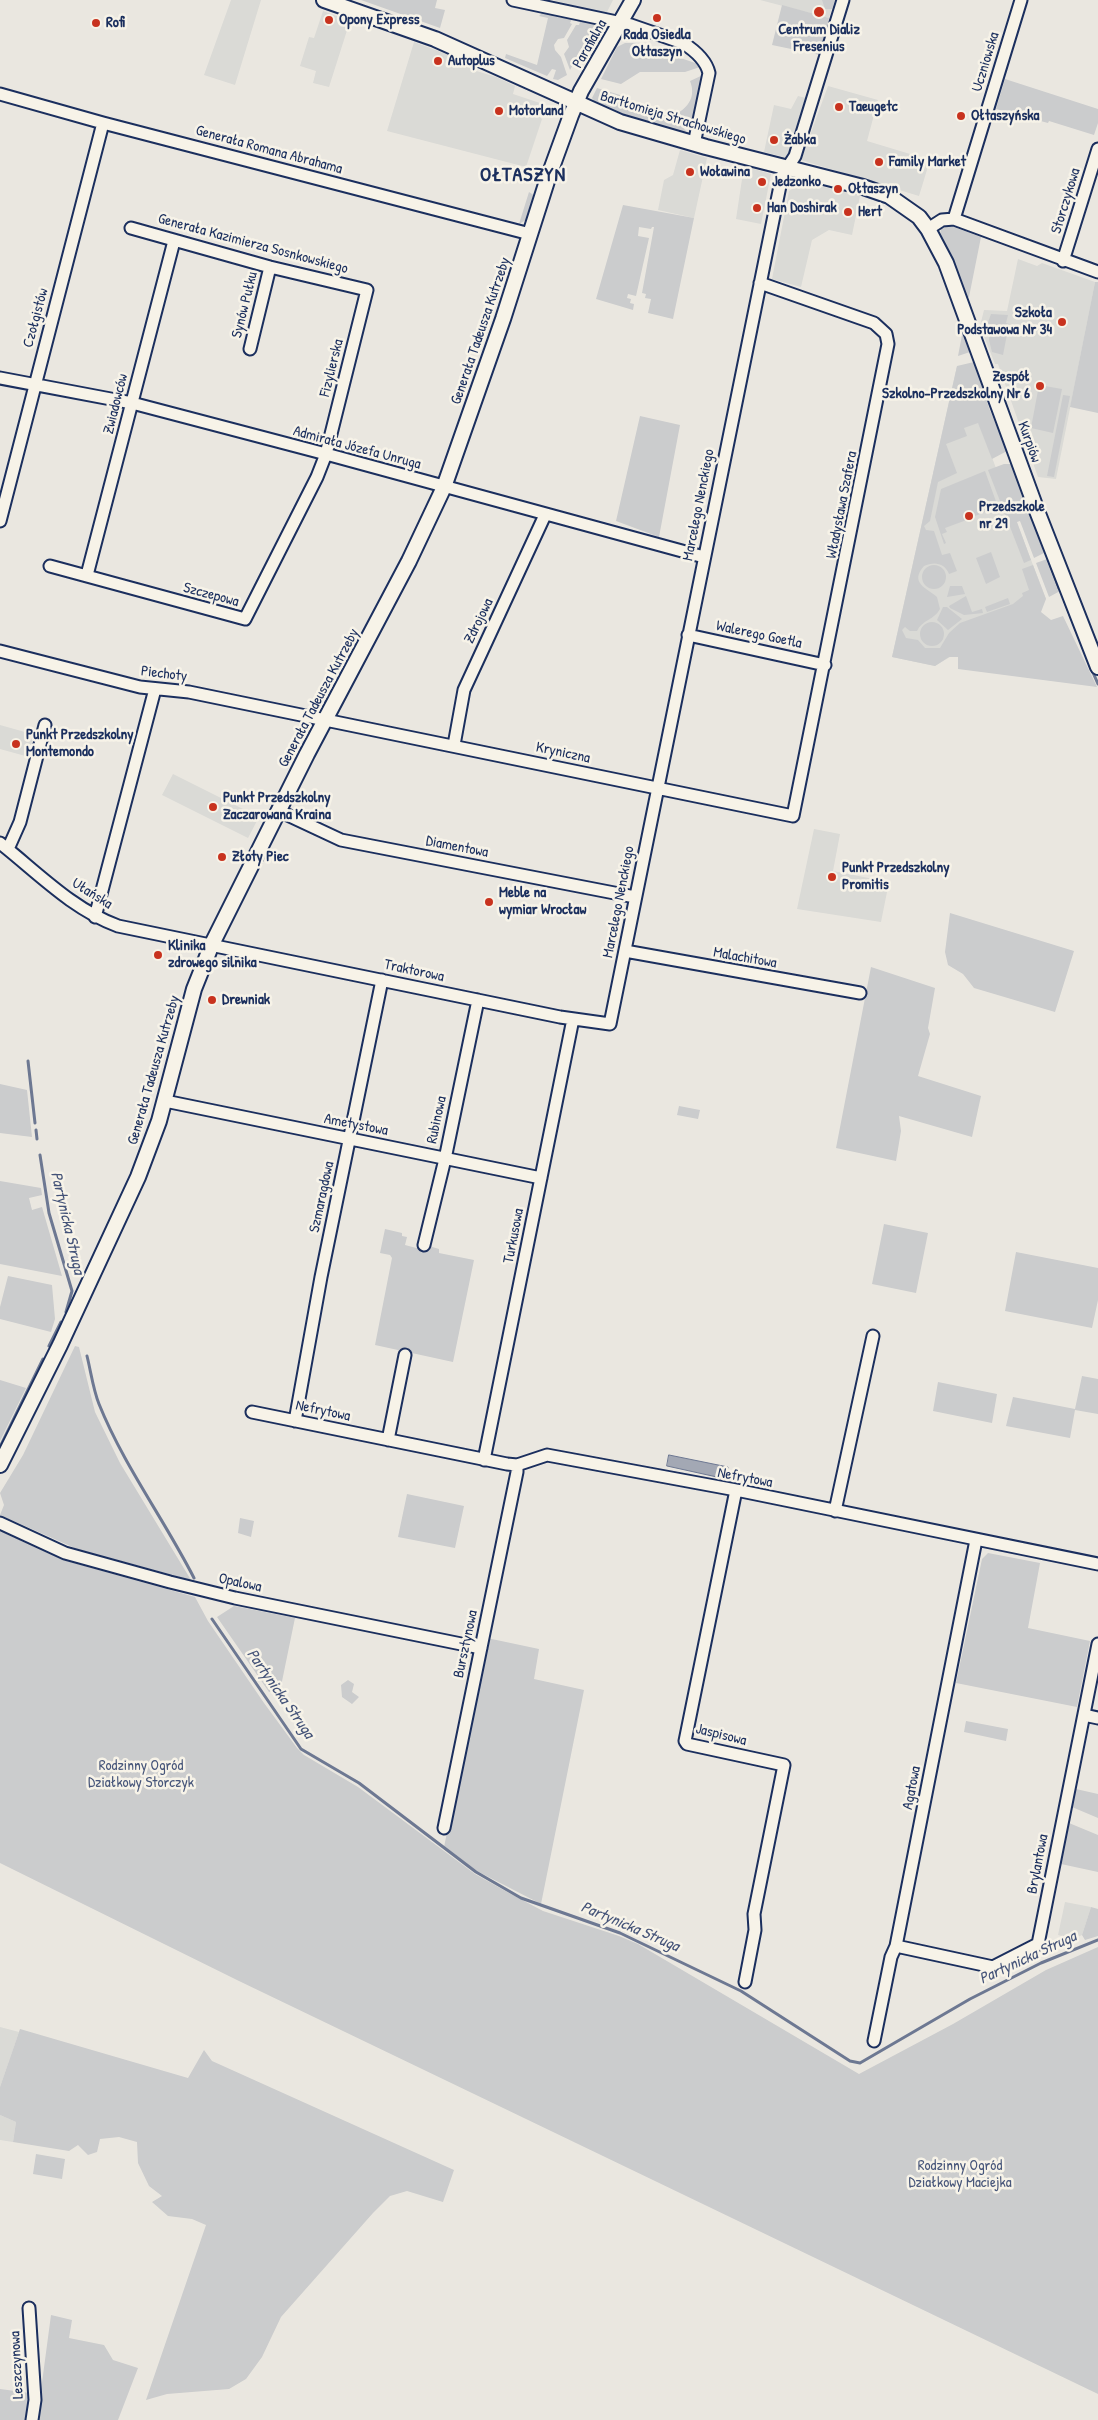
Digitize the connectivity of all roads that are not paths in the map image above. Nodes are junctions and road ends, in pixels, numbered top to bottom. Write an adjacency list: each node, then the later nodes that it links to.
1 (324, 0): 8 (street, Bartłomieja Strachowskiego)
2 (513, 0): 6 (street)
3 (633, 0): 6 (street, Parafialna)
4 (843, 0): 12 (street, Marcelego Nenckiego)
5 (1022, 0): 13 (street, Uczniowska)
6 (621, 23): 8 (street, Parafialna); 10 (street)
7 (0, 94): 9 (street, Generała Romana Abrahama)
8 (575, 103): 10 (street, Bartłomieja Strachowskiego); 16 (street, Generała Tadeusza Kutrzeby)
9 (103, 123): 16 (street, Generała Romana Abrahama); 25 (street, Czołgistów)
10 (695, 140): 12 (street, Bartłomieja Strachowskiego)
11 (1098, 149): 18 (street, Storczykowa)
12 (787, 168): 15 (street, Bartłomieja Strachowskiego); 21 (street, Marcelego Nenckiego)
13 (954, 219): 15 (street); 18 (street)
14 (131, 228): 17 (street, Generała Kazimierza Sosnkowskiego)
15 (928, 229): 37 (street, Kurpiów)
16 (530, 234): 28 (street, Generała Tadeusza Kutrzeby)
17 (174, 241): 19 (street, Generała Kazimierza Sosnkowskiego); 26 (street, Zwiadowców)
18 (1064, 261): 20 (street)
19 (270, 267): 22 (street, Generała Kazimierza Sosnkowskiego); 23 (street, Synów Pułku)
20 (1098, 272)
21 (760, 284): 31 (street, Marcelego Nenckiego); 36 (street, Władysława Szafera)
22 (367, 290): 27 (street, Fizylierska)
23 (250, 349)
24 (0, 378): 25 (street, Admirała Józefa Unruga)
25 (34, 384): 26 (street, Admirała Józefa Unruga); 30 (street, Czołgistów)
26 (132, 403): 27 (street, Admirała Józefa Unruga); 33 (street, Zwiadowców)
27 (326, 454): 28 (street, Admirała Józefa Unruga); 33 (street, Szczepowa)
28 (444, 487): 29 (street, Admirała Józefa Unruga); 39 (street, Generała Tadeusza Kutrzeby)
29 (545, 515): 31 (street, Admirała Józefa Unruga); 41 (street, Zdrojowa)
30 (0, 521)
31 (704, 558): 34 (street, Marcelego Nenckiego)
32 (50, 566): 33 (street, Szczepowa)
33 (87, 576)
34 (688, 636): 36 (street, Walerego Goetla); 42 (street, Marcelego Nenckiego)
35 (0, 651): 38 (street, Piechoty)
36 (825, 664): 44 (street, Władysława Szafera)
37 (1098, 667)
38 (155, 689): 39 (street, Piechoty); 47 (street)
39 (326, 720): 41 (street, Kryniczna); 43 (street, Generała Tadeusza Kutrzeby)
40 (46, 725): 45 (street)
41 (454, 745): 42 (street, Kryniczna)
42 (657, 786): 44 (street, Kryniczna); 46 (street, Marcelego Nenckiego)
43 (279, 811): 46 (street, Diamentowa); 48 (street, Generała Tadeusza Kutrzeby)
44 (793, 816)
45 (4, 846): 47 (street, Ułańska)
46 (635, 897): 49 (street, Marcelego Nenckiego)
47 (96, 917): 48 (street, Ułańska)
48 (212, 944): 50 (street, Traktorowa); 55 (street, Generała Tadeusza Kutrzeby)
49 (624, 951): 51 (street, Malachitowa); 54 (street, Marcelego Nenckiego)
50 (382, 980): 52 (street, Traktorowa); 56 (street, Szmaragdowa)
51 (860, 992)
52 (478, 1000): 53 (street, Traktorowa); 57 (street, Rubinowa)
53 (573, 1019): 54 (street, Traktorowa); 58 (street, Turkusowa)
54 (610, 1024)
55 (165, 1101): 56 (street, Ametystowa); 66 (street, Generała Tadeusza Kutrzeby)
56 (349, 1140): 57 (street, Ametystowa); 63 (street, Szmaragdowa)
57 (445, 1159): 58 (street, Ametystowa); 59 (street, Rubinowa)
58 (541, 1178): 65 (street, Turkusowa)
59 (424, 1245)
60 (873, 1336): 69 (street)
61 (405, 1355): 64 (street)
62 (252, 1412): 63 (street, Nefrytowa)
63 (295, 1421): 64 (street, Nefrytowa)
64 (388, 1440): 65 (street, Nefrytowa)
65 (484, 1460): 67 (street, Nefrytowa)
66 (0, 1465)
67 (517, 1466): 68 (street, Nefrytowa); 74 (street, Bursztynowa)
68 (736, 1490): 69 (street, Nefrytowa); 79 (street, Jaspisowa)
69 (834, 1511): 71 (street, Nefrytowa)
70 (0, 1523): 74 (street, Opalowa)
71 (976, 1540): 72 (street, Nefrytowa); 78 (street, Agatowa)
72 (1098, 1564)
73 (1098, 1644): 75 (street, Brylantowa)
74 (481, 1648): 77 (street, Bursztynowa)
75 (1084, 1715): 76 (street); 78 (street, Brylantowa)
76 (1098, 1718)
77 (444, 1828)
78 (896, 1946): 80 (street, Agatowa)
79 (745, 1982)
80 (874, 2041)
81 (28, 2308): 82 (street, Leszczynowa)
82 (32, 2420)

